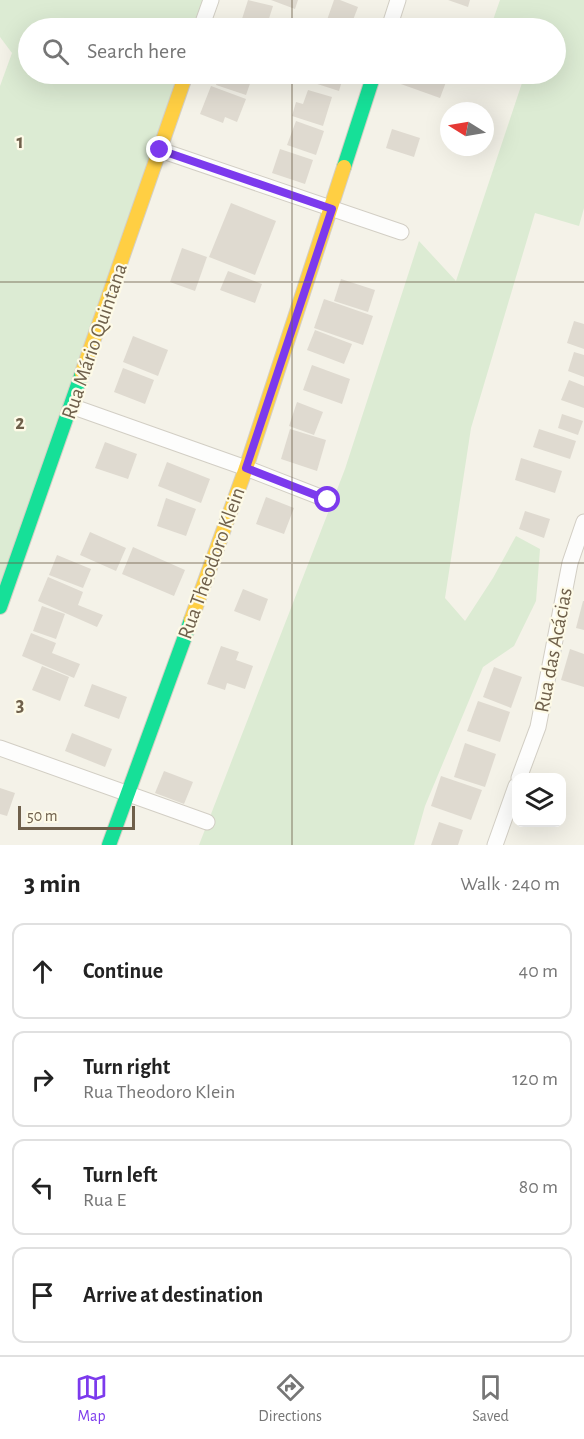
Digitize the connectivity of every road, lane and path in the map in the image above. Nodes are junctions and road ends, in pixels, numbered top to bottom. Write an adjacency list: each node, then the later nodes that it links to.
1 (211, 0): 3 (street)
2 (398, 0): 4 (street)
3 (205, 18)
4 (392, 18)
5 (183, 84): 7 (street, Rua Mário Quintana)
6 (371, 84): 8 (street, Rua Theodoro Klein)
7 (160, 150): 8 (street); 10 (street, Rua Mário Quintana)
8 (332, 209): 9 (street); 11 (street, Rua Theodoro Klein)
9 (400, 231)
10 (71, 406): 11 (street); 15 (street, Rua Mário Quintana)
11 (246, 468): 12 (street); 18 (street, Rua Theodoro Klein)
12 (328, 500)
13 (584, 522): 14 (street, Rua das Acácias)
14 (577, 565): 17 (street, Rua das Acácias)
15 (0, 607)
16 (0, 748): 18 (street)
17 (521, 773)
18 (128, 795): 20 (street); 21 (street, Rua Theodoro Klein)
19 (512, 797): 22 (street)
20 (207, 822)
21 (109, 845)
22 (495, 845)

